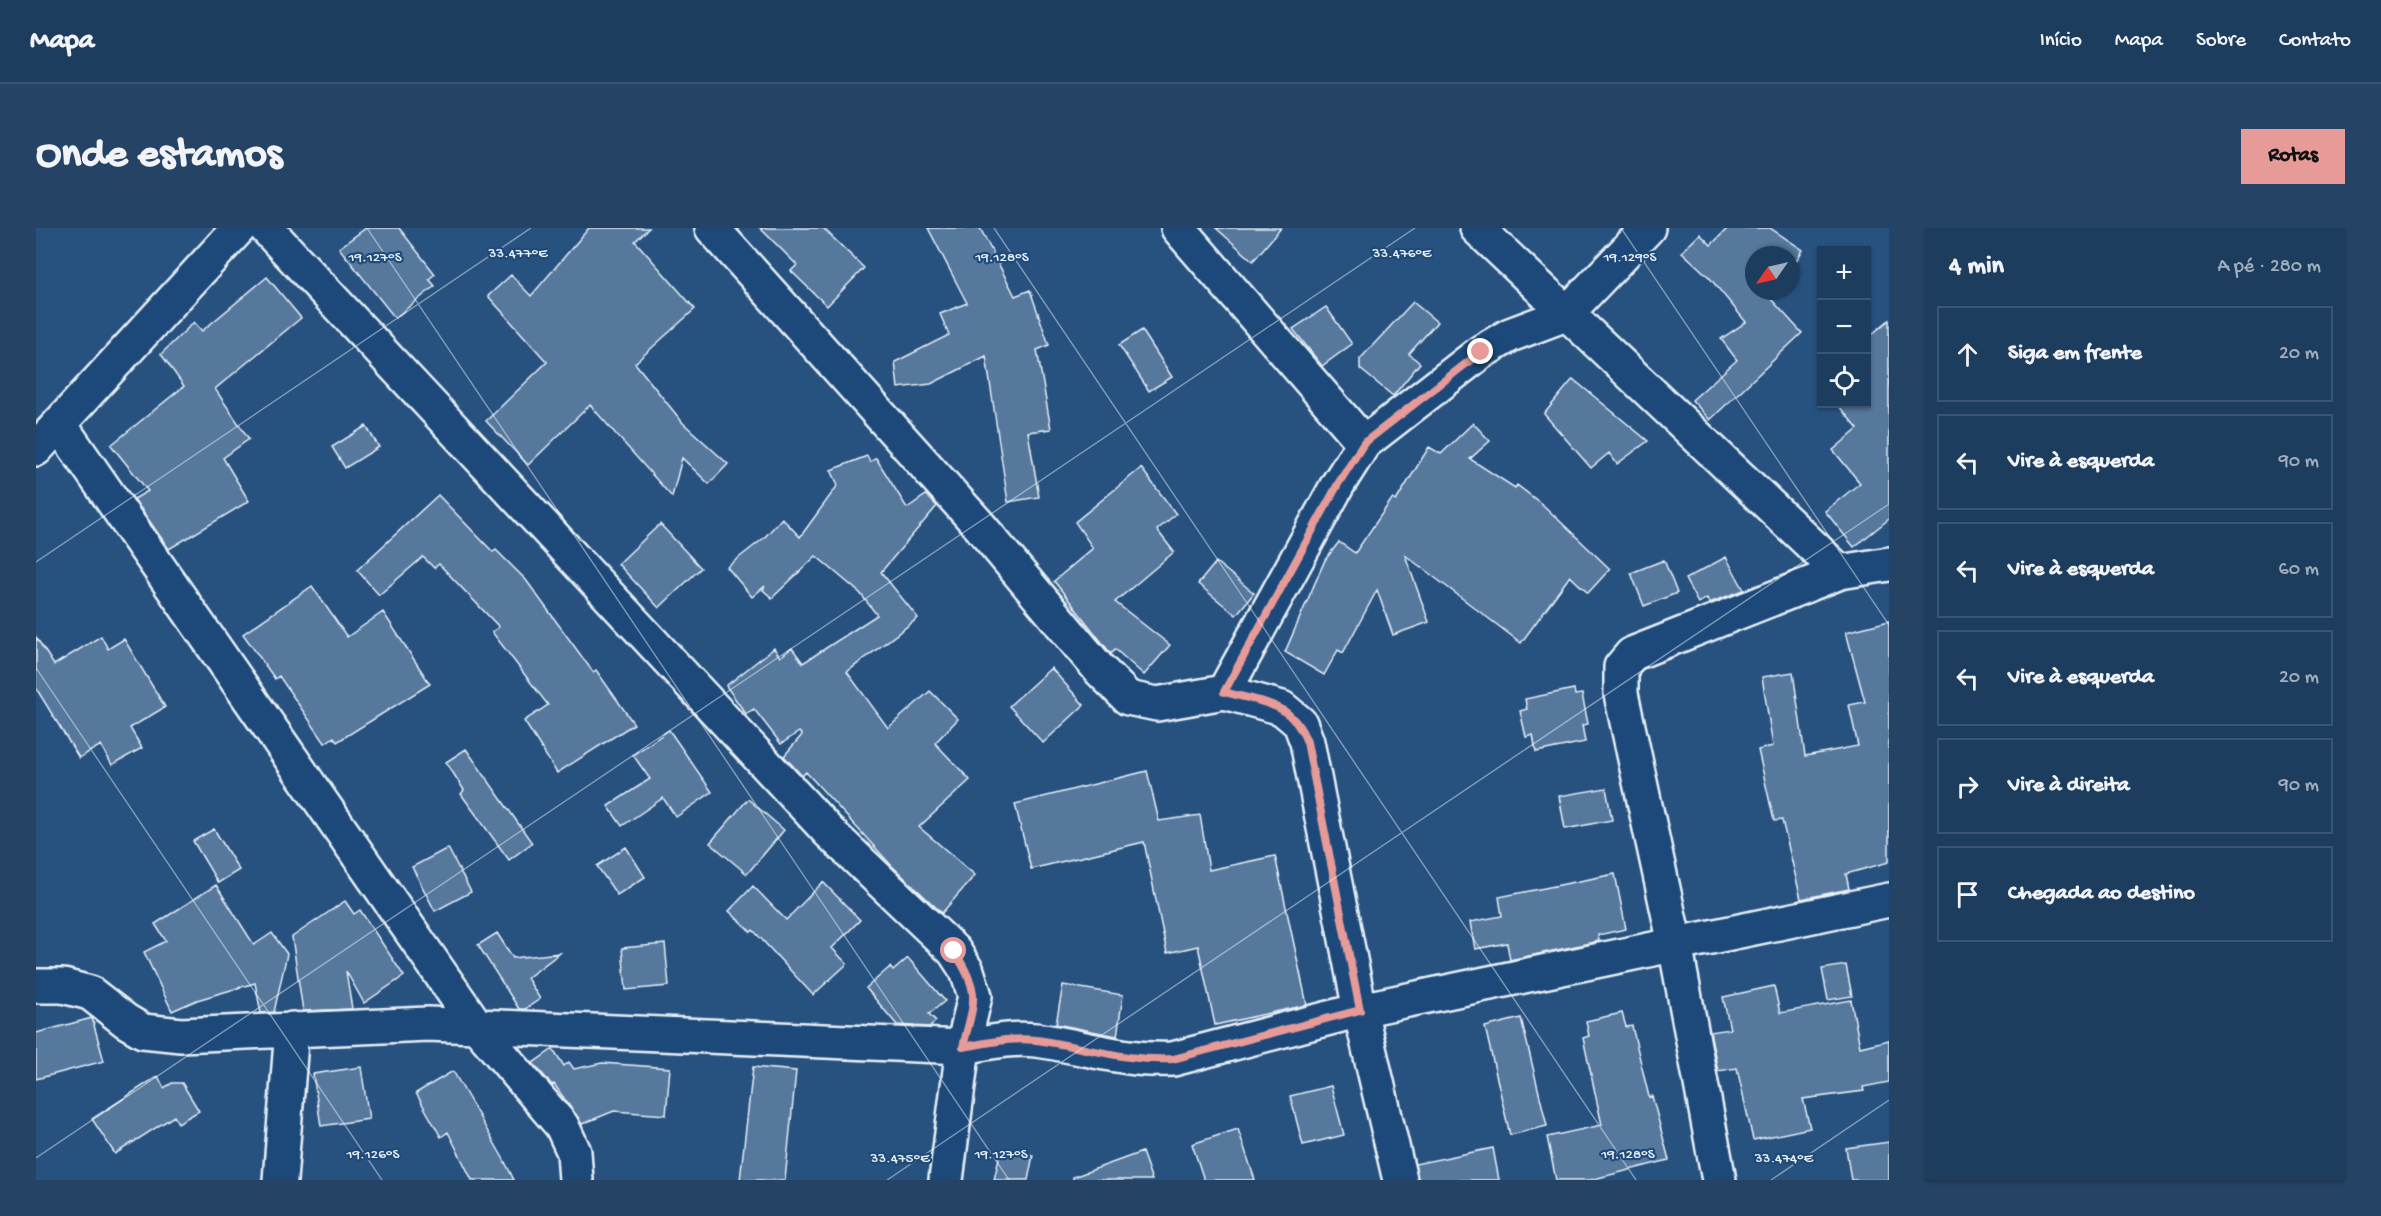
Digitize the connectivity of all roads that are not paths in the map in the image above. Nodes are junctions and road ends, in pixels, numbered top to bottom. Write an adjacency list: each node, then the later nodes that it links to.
1 (239, 228): 8 (street)
2 (266, 228): 20 (street)
3 (712, 228): 13 (street)
4 (1178, 228): 9 (street)
5 (1477, 228): 7 (street)
6 (1648, 228): 7 (street)
7 (1566, 314): 9 (street); 12 (street)
8 (60, 425): 10 (street); 18 (street)
9 (1364, 443): 13 (street)
10 (36, 449)
11 (1889, 564): 12 (street)
12 (1840, 572): 15 (street)
13 (1224, 692): 17 (street)
14 (1889, 900): 15 (street)
15 (1675, 944): 17 (street); 25 (street)
16 (36, 986): 19 (street)
17 (1360, 1010): 20 (street); 24 (street)
18 (476, 1026): 19 (street); 20 (street); 22 (street)
19 (292, 1029): 21 (street)
20 (963, 1047): 23 (street)
21 (280, 1180)
22 (576, 1180)
23 (946, 1180)
24 (1400, 1180)
25 (1719, 1180)

